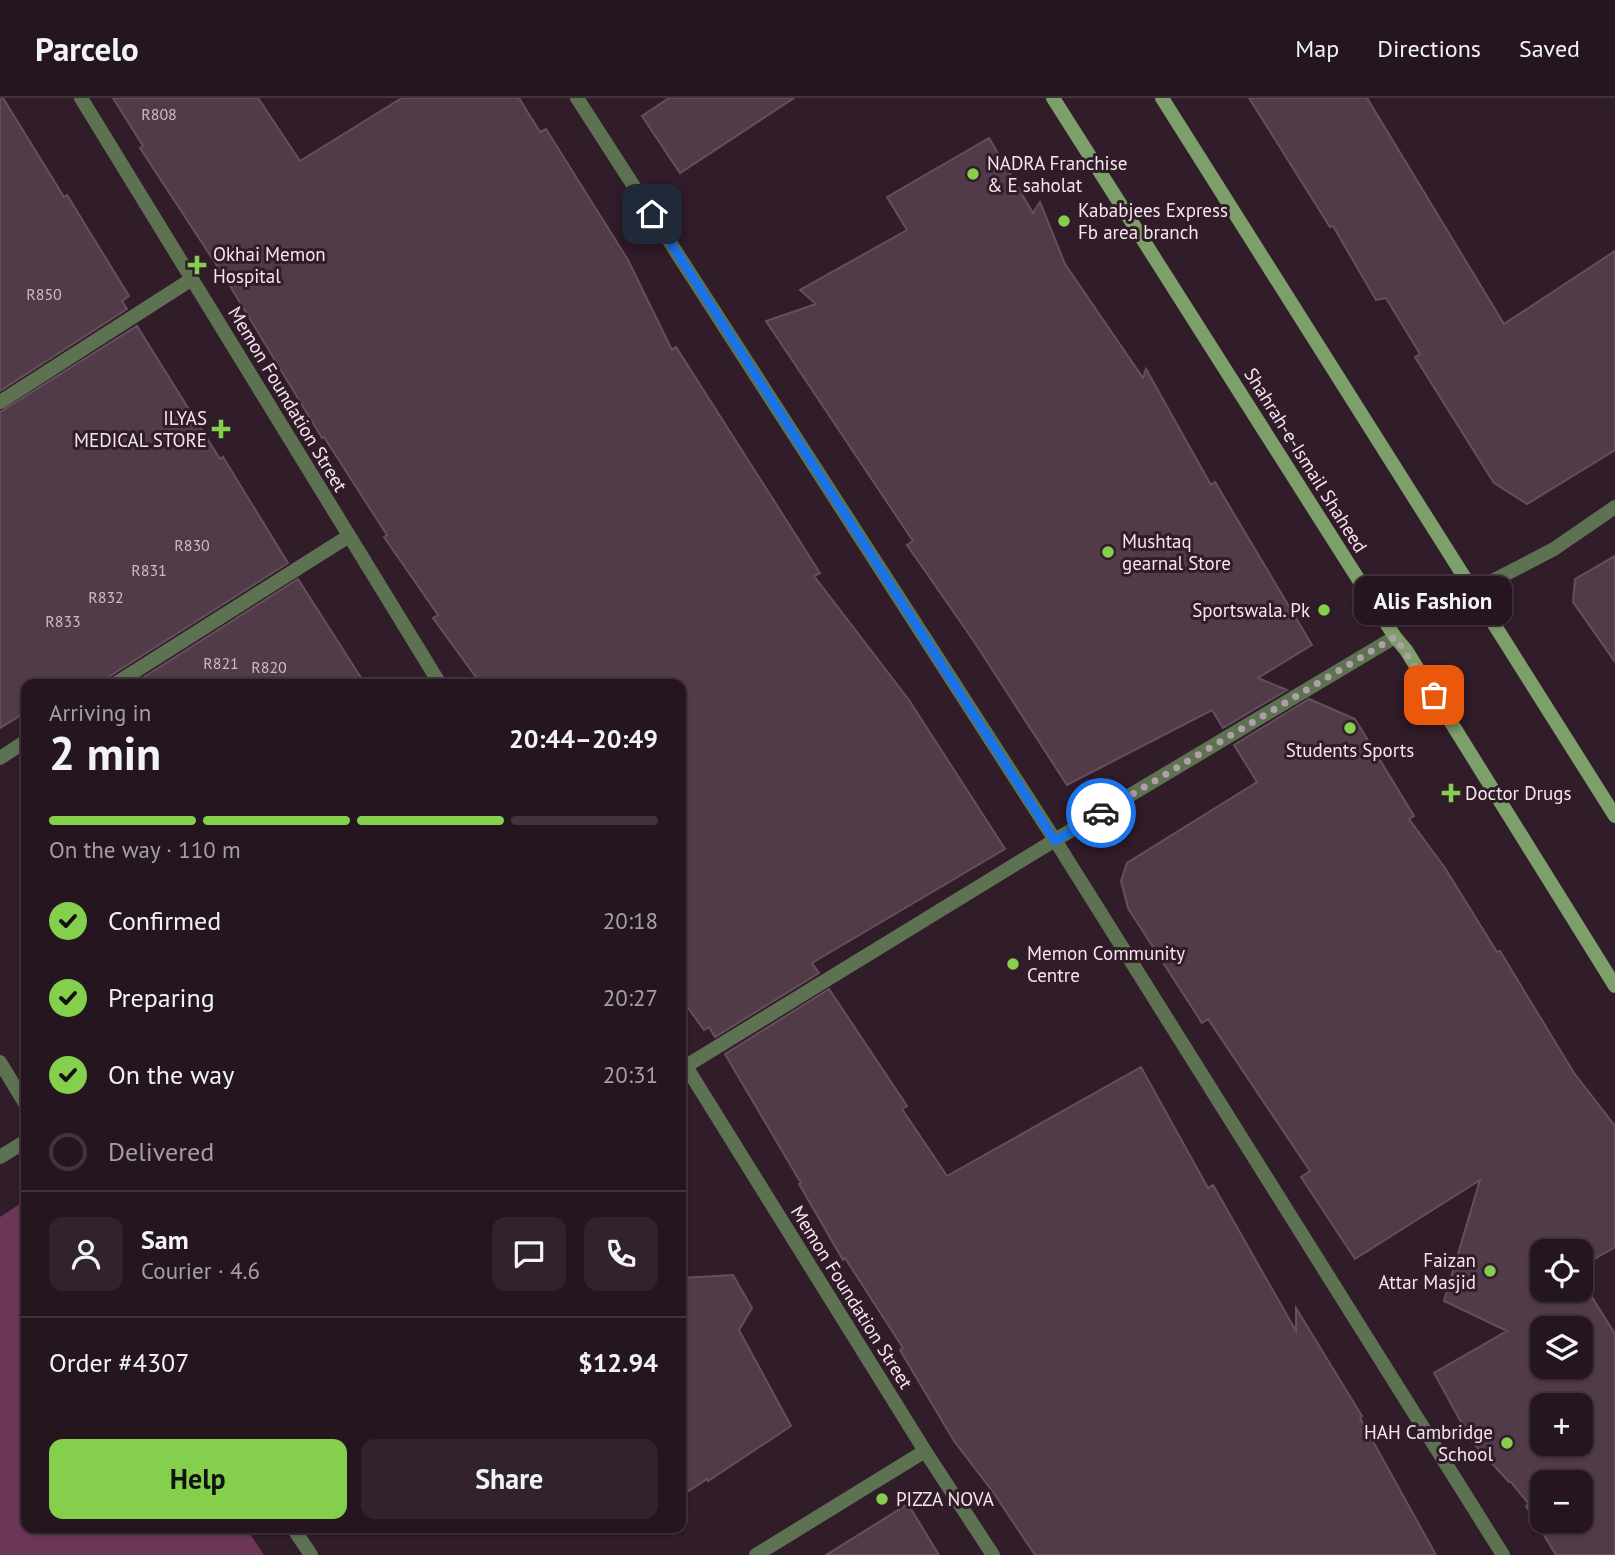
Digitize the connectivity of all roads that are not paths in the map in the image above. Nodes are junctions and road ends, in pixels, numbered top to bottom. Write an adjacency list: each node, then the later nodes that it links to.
1 (81, 98): 5 (street, Memon Foundation Street)
2 (577, 98): 16 (street)
3 (1053, 98): 10 (main road, Shahrah-e-Ismail Shaheed)
4 (1162, 98): 9 (main road)
5 (192, 279): 6 (street); 8 (street, Memon Foundation Street)
6 (0, 402)
7 (1615, 507): 9 (street)
8 (349, 536): 11 (street); 12 (street, Memon Foundation Street)
9 (1473, 591): 15 (main road)
10 (1395, 637): 16 (street); 17 (main road, Shahrah-e-Ismail Shaheed)
11 (123, 679)
12 (437, 679)
13 (21, 744): 14 (street)
14 (0, 758)
15 (1615, 816)
16 (1055, 841): 18 (street); 29 (street)
17 (1615, 986)
18 (686, 1061)
19 (0, 1062): 21 (street)
20 (686, 1068): 24 (street, Memon Foundation Street)
21 (21, 1097)
22 (21, 1144): 23 (street)
23 (0, 1157)
24 (925, 1451): 27 (street); 28 (street, Memon Foundation Street)
25 (296, 1533): 26 (street)
26 (311, 1555)
27 (756, 1555)
28 (993, 1555)
29 (1503, 1555)

